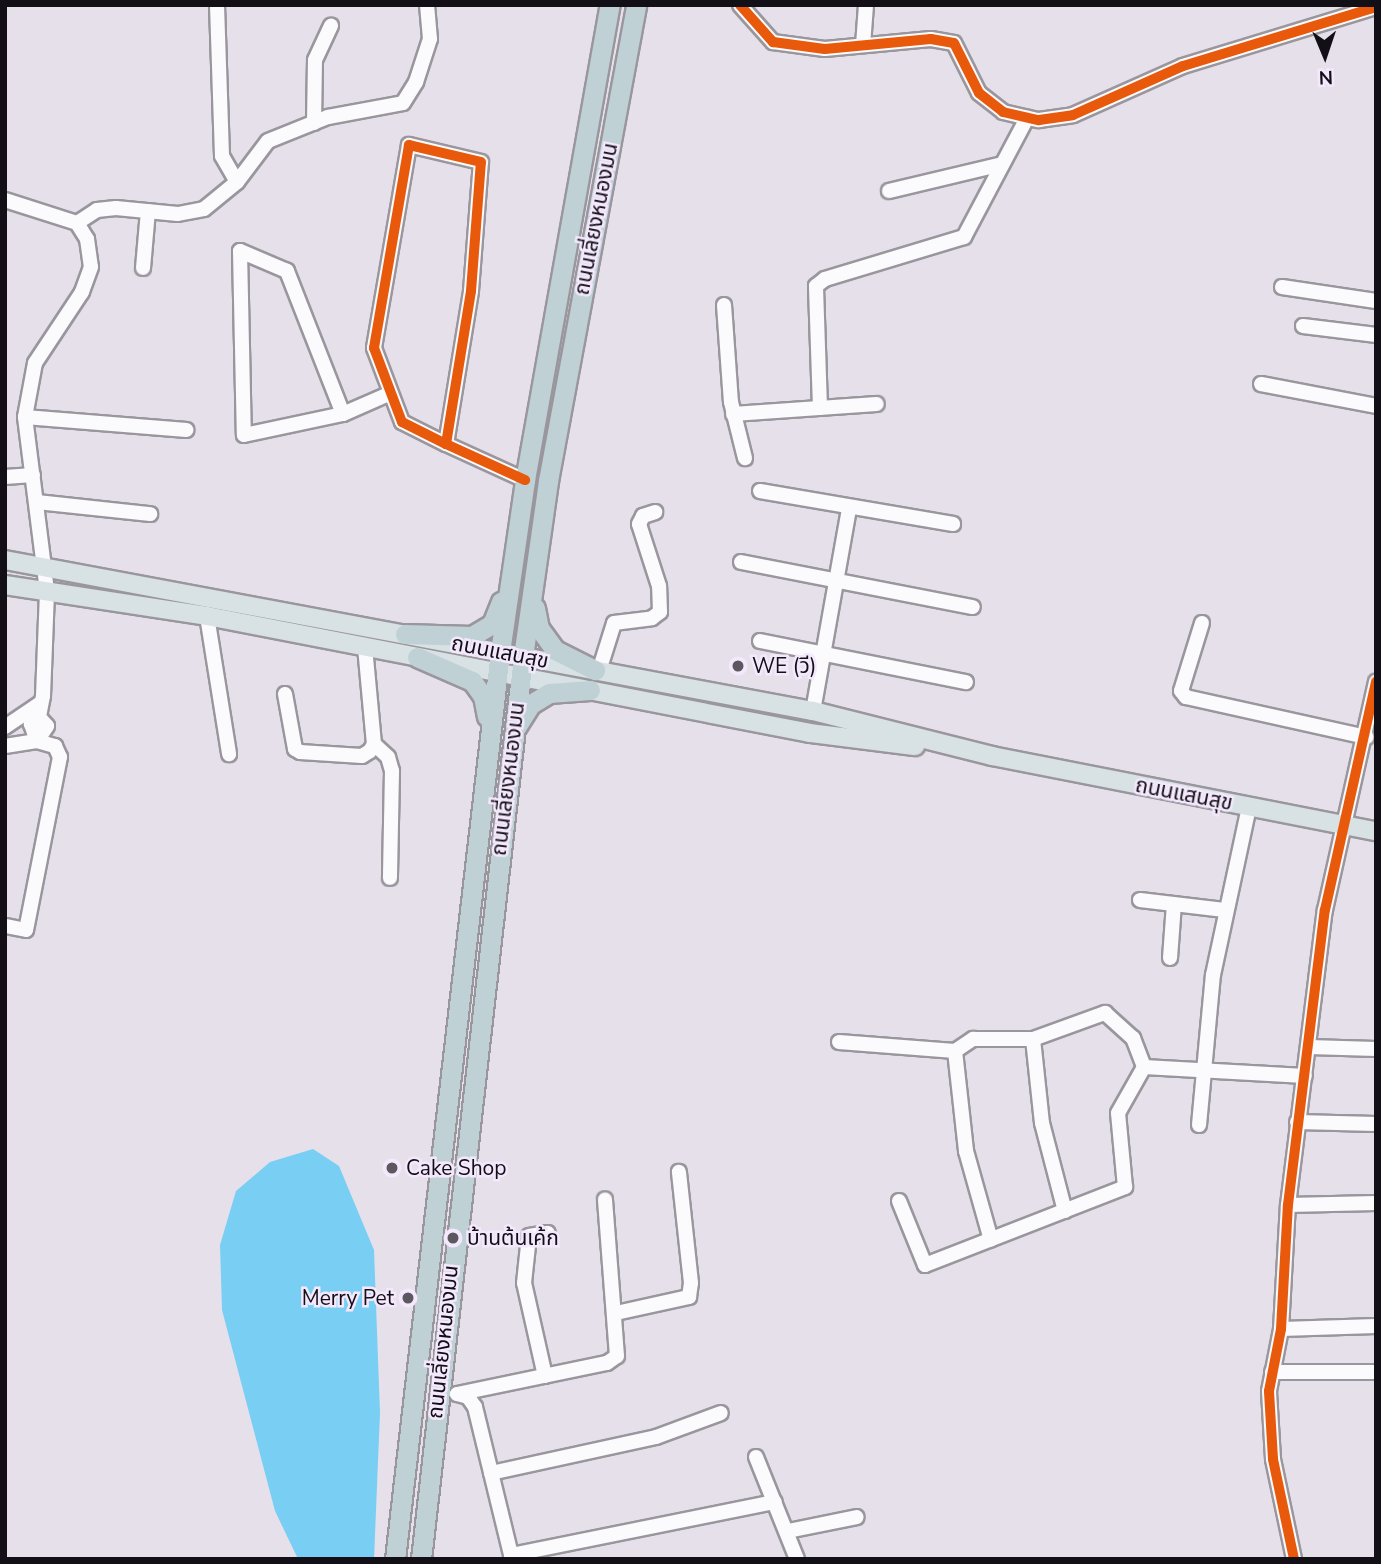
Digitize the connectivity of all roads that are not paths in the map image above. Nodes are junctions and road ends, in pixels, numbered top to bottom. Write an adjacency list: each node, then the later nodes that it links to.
1 (218, 5): 13 (street)
2 (427, 5): 11 (street)
3 (610, 5): 37 (highway, ถนนเลี่ยงหนองมน)
4 (636, 5): 48 (highway, ถนนเลี่ยงหนองมน)
5 (740, 5): 9 (street)
6 (866, 5): 9 (street)
7 (1376, 7): 10 (street)
8 (331, 26): 11 (street)
9 (863, 45): 10 (street)
10 (1027, 118): 12 (street)
11 (314, 123): 13 (street)
12 (1002, 164): 14 (street); 28 (street)
13 (237, 182): 16 (street)
14 (889, 191)
15 (5, 200): 17 (street)
16 (148, 211): 17 (street); 18 (street)
17 (77, 223): 31 (street)
18 (143, 268)
19 (1282, 288): 20 (street)
20 (1376, 301)
21 (724, 305): 30 (street)
22 (1303, 326): 23 (street)
23 (1376, 335)
24 (1261, 384): 27 (street)
25 (391, 393): 29 (street); 33 (street); 33 (street)
26 (877, 404): 28 (street)
27 (1376, 406)
28 (820, 408): 30 (street)
29 (343, 414): 29 (street)
30 (733, 414): 34 (street)
31 (25, 417): 32 (street); 35 (street)
32 (186, 430)
33 (446, 443): 37 (street)
34 (745, 458)
35 (33, 475): 36 (street); 39 (street)
36 (5, 477)
37 (525, 480): 47 (highway, ถนนเลี่ยงหนองมน)
38 (760, 491): 40 (street)
39 (37, 502): 42 (street); 46 (street)
40 (849, 508): 43 (street); 49 (street)
41 (655, 512): 62 (street)
42 (150, 514)
43 (953, 524)
44 (5, 560): 46 (main road, ถนนแสนสุข)
45 (741, 562): 49 (street)
46 (45, 568): 51 (street); 55 (main road, ถนนแสนสุข)
47 (512, 569): 55 (highway); 58 (highway, ถนนเลี่ยงหนองมน)
48 (535, 572): 61 (highway, ถนนเลี่ยงหนองมน); 62 (highway)
49 (835, 580): 52 (street); 59 (street)
50 (5, 585): 51 (main road, ถนนแสนสุข)
51 (47, 592): 53 (main road, ถนนแสนสุข); 69 (street)
52 (973, 607)
53 (206, 616): 57 (main road, ถนนแสนสุข); 78 (street)
54 (1202, 623): 73 (street)
55 (405, 634): 58 (main road, ถนนแสนสุข)
56 (760, 642): 59 (street)
57 (365, 647): 60 (main road, ถนนแสนสุข); 75 (street)
58 (500, 652): 61 (main road, ถนนแสนสุข); 63 (highway, ถนนเลี่ยงหนองมน)
59 (824, 654): 65 (street); 70 (street)
60 (417, 657): 63 (main road, ถนนแสนสุข); 77 (highway)
61 (523, 657): 62 (main road, ถนนแสนสุข); 64 (highway, ถนนเลี่ยงหนองมน)
62 (597, 671): 70 (main road, ถนนแสนสุข)
63 (498, 673): 64 (main road, ถนนแสนสุข); 77 (highway, ถนนเลี่ยงหนองมน)
64 (520, 677): 67 (main road, ถนนแสนสุข); 72 (highway, ถนนเลี่ยงหนองมน)
65 (966, 682)
66 (1376, 682): 73 (street)
67 (590, 690): 72 (highway); 79 (main road, ถนนแสนสุข)
68 (285, 694): 75 (street)
69 (39, 710): 71 (street); 74 (street)
70 (813, 711): 79 (main road, ถนนแสนสุข)
71 (5, 727)
72 (513, 734): 114 (highway, ถนนเลี่ยงหนองมน)
73 (1367, 737): 81 (street)
74 (37, 741): 76 (street); 87 (street)
75 (374, 744): 83 (street)
76 (5, 746)
77 (489, 746): 122 (highway, ถนนเลี่ยงหนองมน)
78 (229, 754)
79 (992, 756): 80 (main road, ถนนแสนสุข)
80 (1249, 807): 81 (main road, ถนนแสนสุข); 86 (street)
81 (1344, 825): 82 (main road, ถนนแสนสุข); 91 (street)
82 (1376, 831)
83 (390, 878)
84 (1140, 900): 85 (street)
85 (1174, 904): 86 (street); 88 (street)
86 (1224, 910): 95 (street)
87 (5, 926)
88 (1170, 958)
89 (1033, 1039): 93 (street); 94 (street); 105 (street)
90 (839, 1042): 93 (street)
91 (1309, 1047): 92 (street); 96 (street)
92 (1376, 1049)
93 (954, 1051): 107 (street)
94 (1144, 1067): 95 (street); 105 (street)
95 (1205, 1067): 96 (street); 99 (street)
96 (1305, 1076): 97 (street)
97 (1297, 1122): 98 (street); 104 (street)
98 (1376, 1124)
99 (1199, 1125)
100 (679, 1172): 108 (street)
101 (604, 1199): 108 (street)
102 (899, 1201): 107 (street)
103 (1376, 1203): 104 (street)
104 (1288, 1205): 110 (street)
105 (1065, 1210): 107 (street)
106 (548, 1233): 113 (street)
107 (991, 1240)
108 (616, 1312): 113 (street)
109 (1376, 1326): 110 (street)
110 (1281, 1329): 111 (street)
111 (1272, 1372): 112 (street); 125 (street)
112 (1376, 1372)
113 (545, 1376): 114 (street)
114 (447, 1392): 117 (street); 123 (highway, ถนนเลี่ยงหนองมน)
115 (721, 1413): 117 (street)
116 (756, 1457): 118 (street)
117 (491, 1473): 121 (street)
118 (775, 1502): 120 (street); 121 (street)
119 (857, 1517): 120 (street)
120 (788, 1531): 124 (street)
121 (512, 1557)
122 (395, 1559)
123 (421, 1559)
124 (797, 1559)
125 (1294, 1559)

